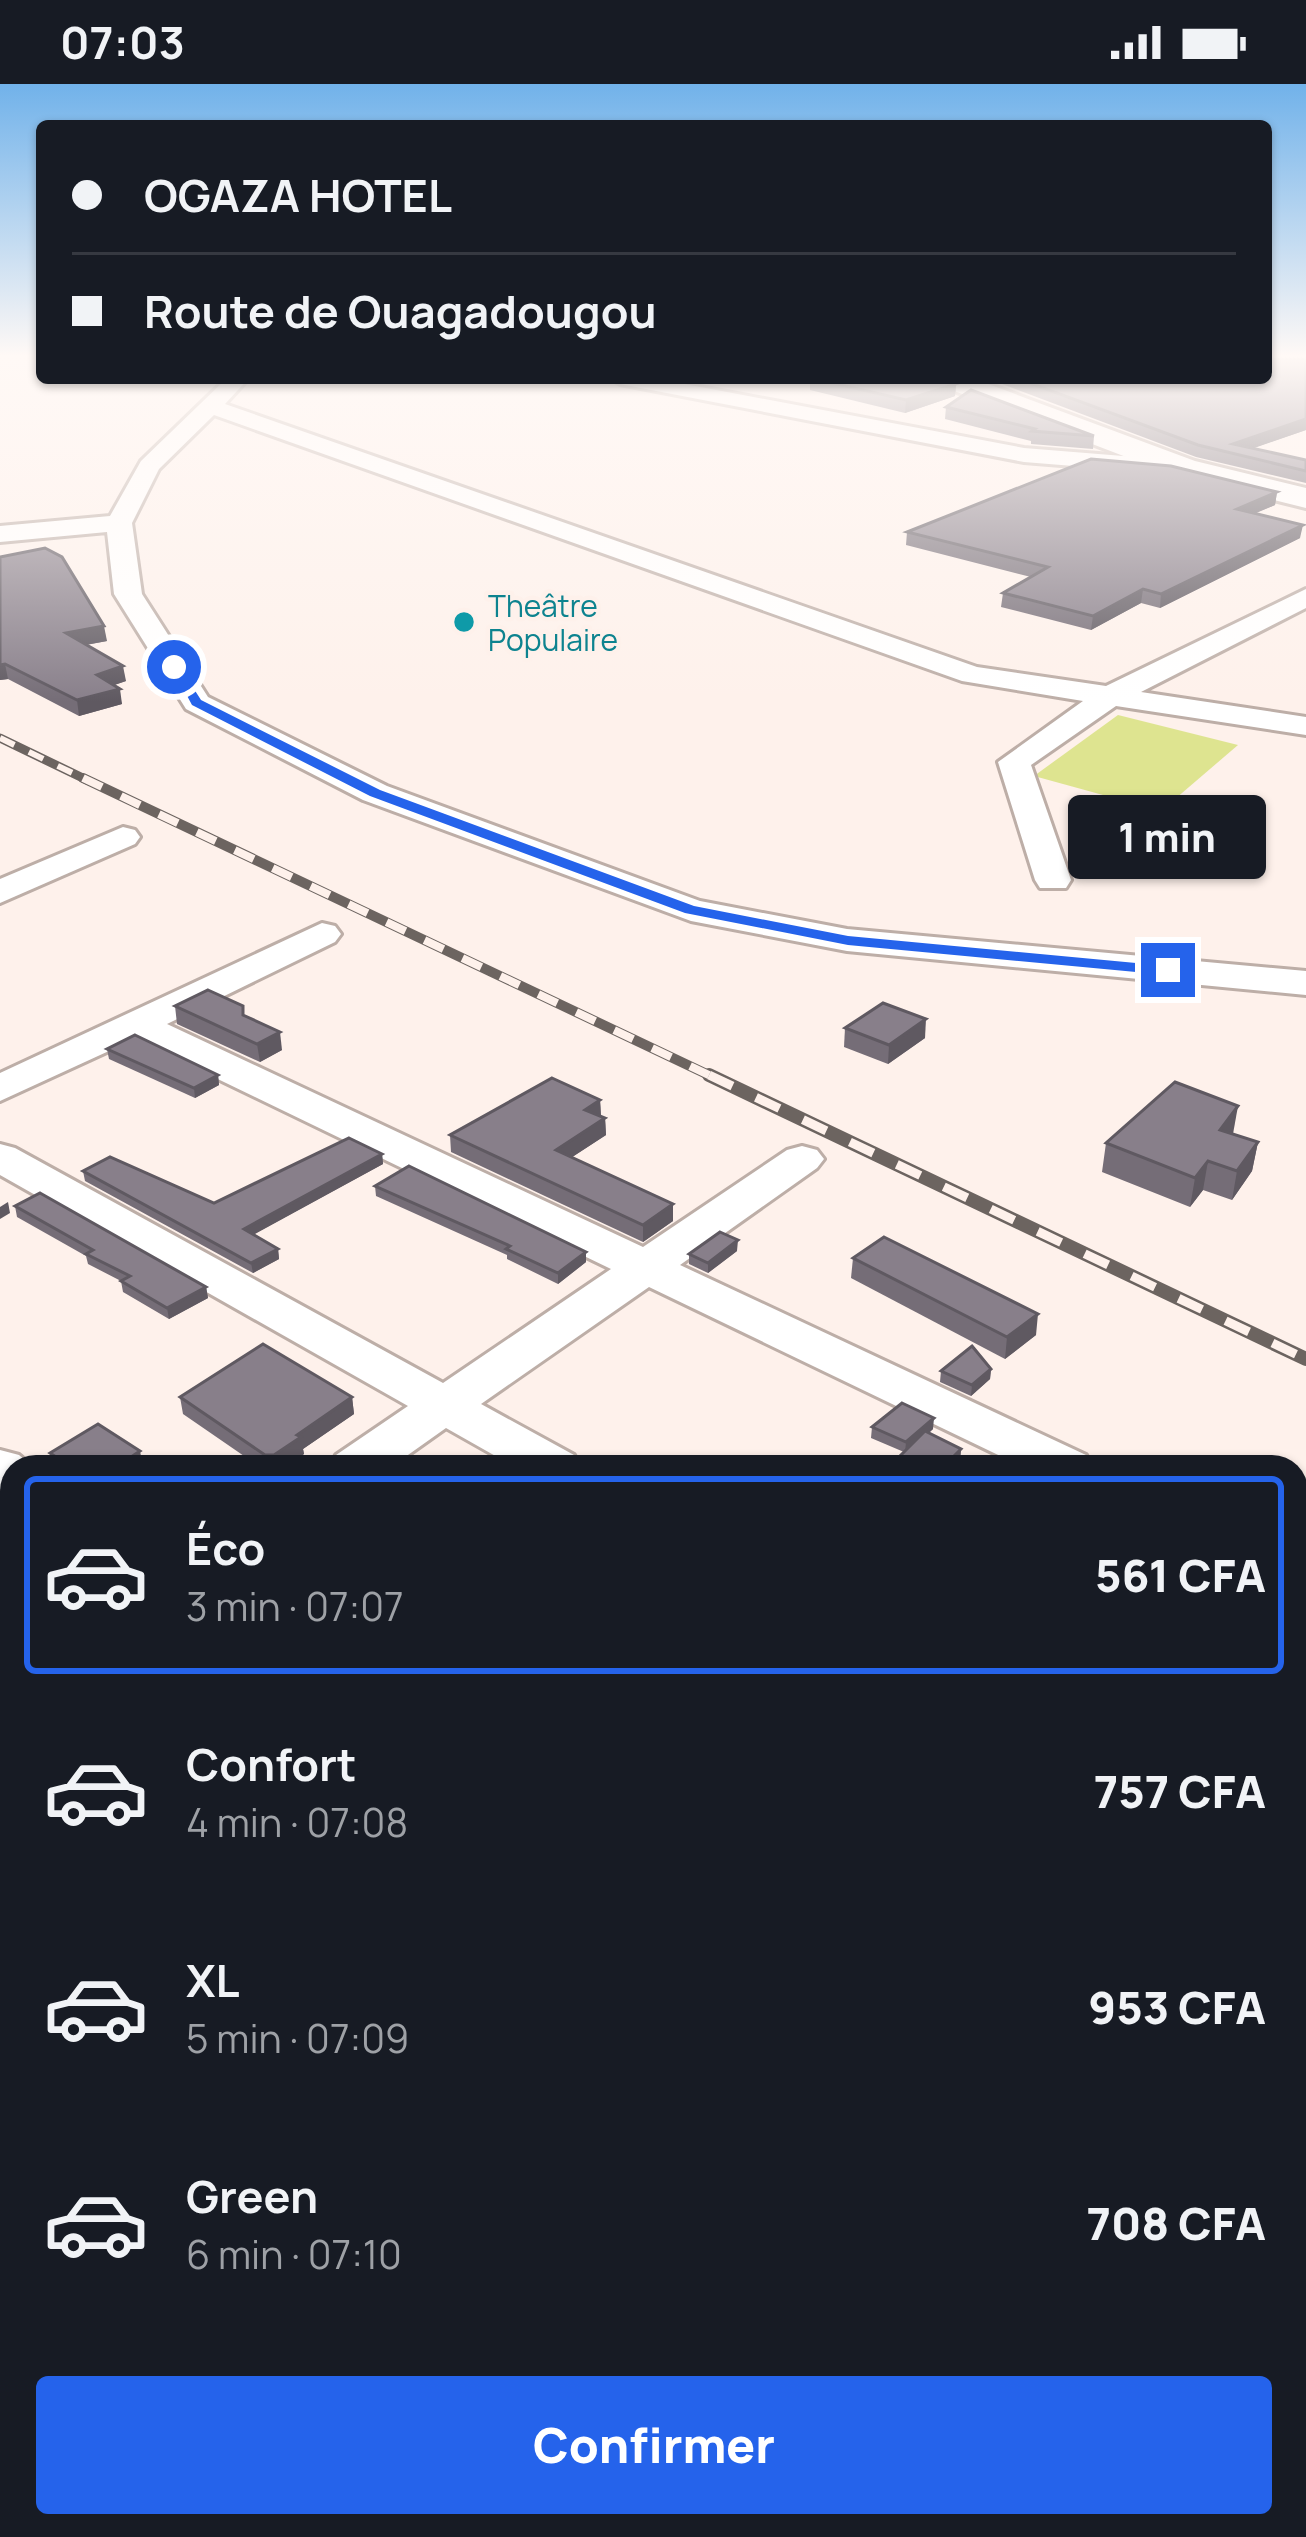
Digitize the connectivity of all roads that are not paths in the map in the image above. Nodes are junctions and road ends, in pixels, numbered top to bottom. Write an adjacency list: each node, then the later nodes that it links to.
1 (145, 473): 5 (street)
2 (401, 473): 8 (street)
3 (1206, 473): 4 (main road)
4 (1306, 498)
5 (119, 523): 6 (street); 14 (street)
6 (0, 534)
7 (1306, 597): 8 (street)
8 (1110, 696): 9 (street); 11 (street)
9 (1306, 726)
10 (123, 837): 12 (street)
11 (1053, 880)
12 (0, 892)
13 (322, 934): 15 (street)
14 (1306, 983)
15 (135, 1024): 16 (street); 19 (street)
16 (0, 1089)
17 (0, 1157): 20 (street)
18 (802, 1159): 19 (street)
19 (646, 1266): 20 (street); 23 (street)
20 (445, 1405): 21 (street); 22 (street)
21 (372, 1455)
22 (534, 1455)
23 (1042, 1455)

